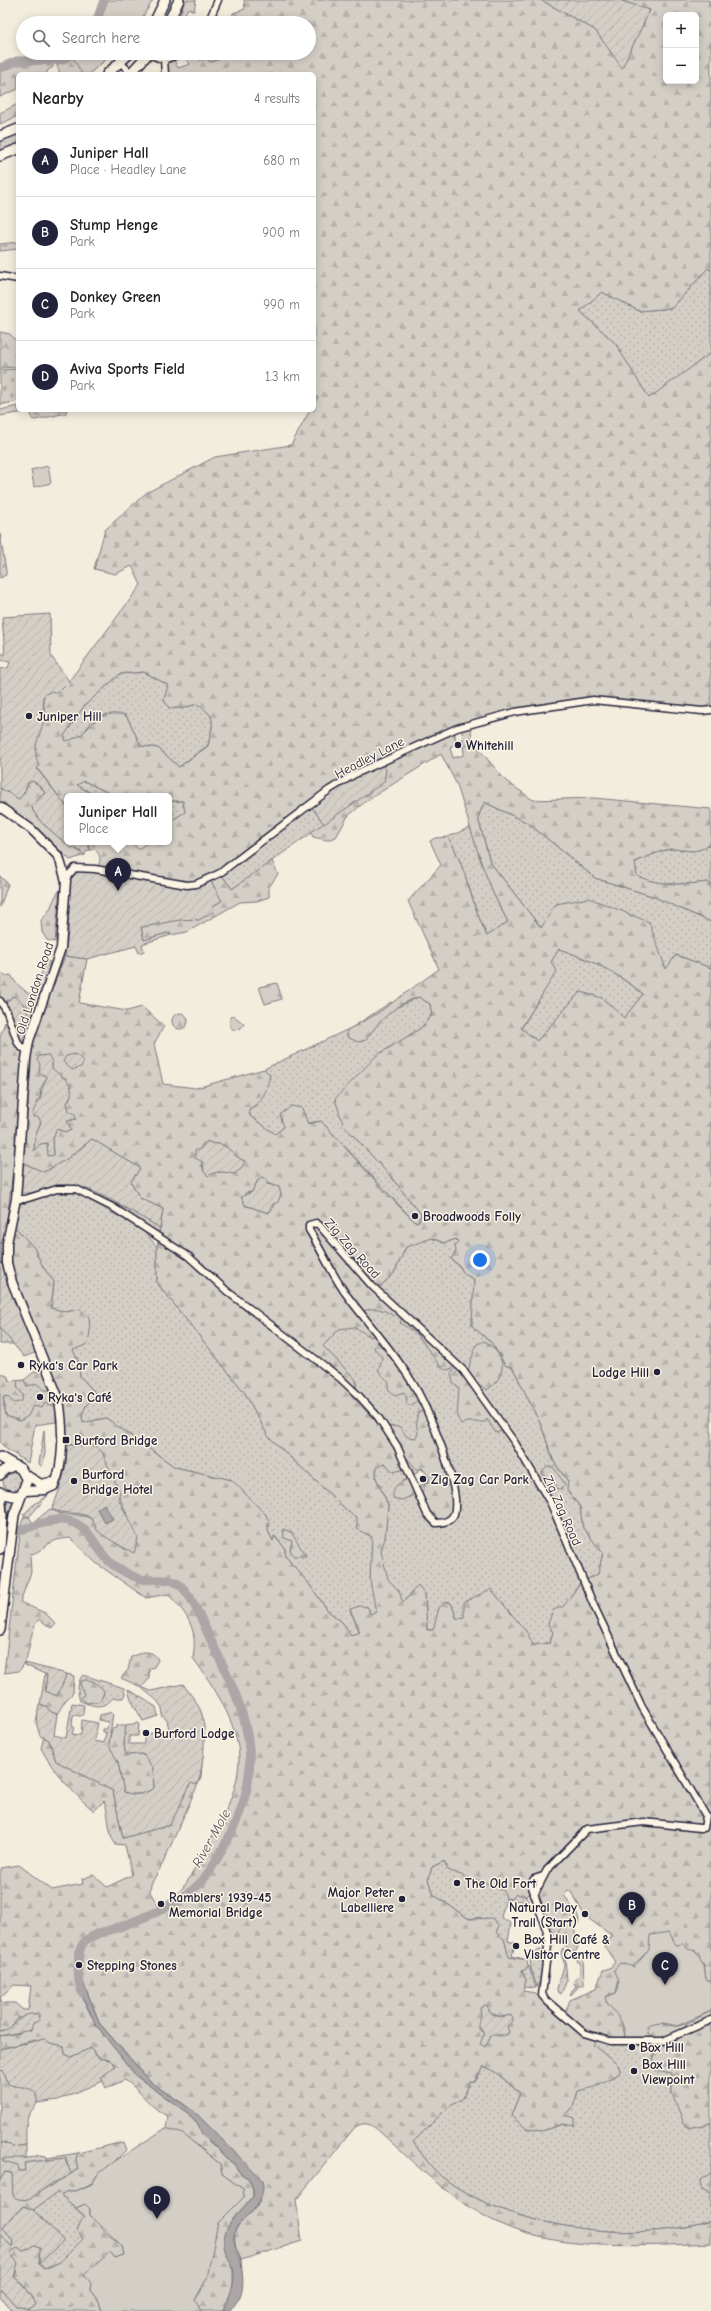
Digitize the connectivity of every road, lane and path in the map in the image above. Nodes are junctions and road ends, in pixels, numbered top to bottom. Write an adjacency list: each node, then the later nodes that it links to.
1 (165, 0): 4 (highway)
2 (178, 0): 5 (highway)
3 (218, 0): 6 (street)
4 (157, 16)
5 (171, 16)
6 (211, 16)
7 (142, 60): 12 (highway)
8 (164, 60): 13 (street)
9 (120, 62): 10 (highway); 11 (street)
10 (109, 72)
11 (129, 72)
12 (131, 72)
13 (165, 72)
14 (16, 130): 15 (highway)
15 (0, 136)
16 (16, 150): 17 (highway)
17 (0, 156)
18 (0, 276): 19 (street)
19 (16, 278)
20 (711, 710): 22 (street, Headley Lane)
21 (0, 807): 22 (main road, Old London Road)
22 (66, 878): 24 (main road, Old London Road)
23 (0, 1001): 24 (street)
24 (27, 1050): 25 (main road, Old London Road)
25 (16, 1199): 30 (main road, Old London Road); 35 (street, Zig Zag Road)
26 (0, 1457): 27 (highway)
27 (13, 1466): 28 (highway); 29 (highway)
28 (0, 1475)
29 (26, 1475): 30 (main road); 31 (highway)
30 (56, 1475): 31 (main road)
31 (23, 1492): 32 (highway); 34 (highway)
32 (0, 1493): 33 (highway)
33 (0, 1547)
34 (0, 1625)
35 (711, 2020)

